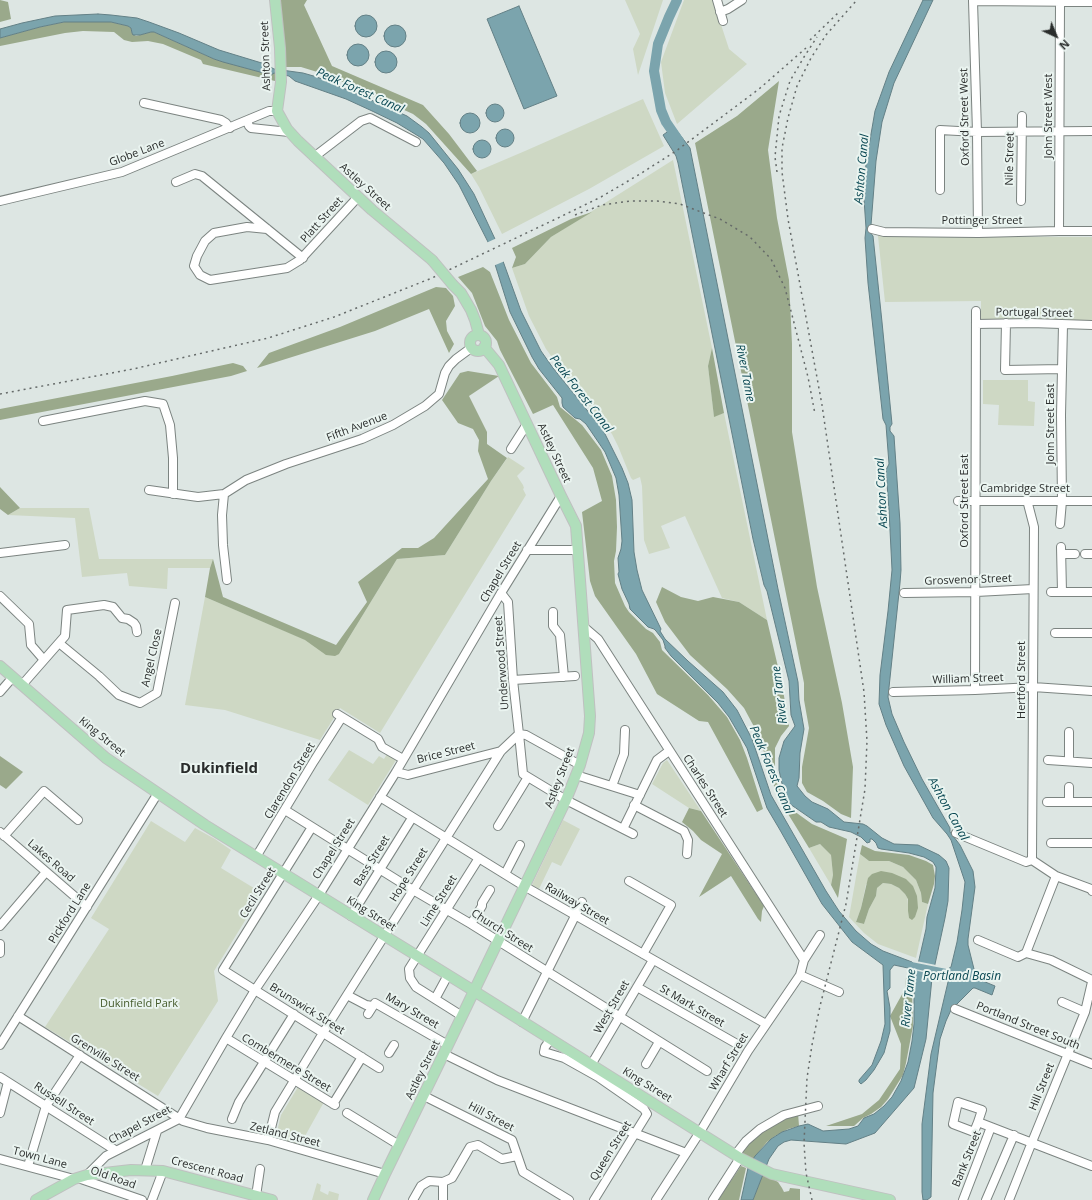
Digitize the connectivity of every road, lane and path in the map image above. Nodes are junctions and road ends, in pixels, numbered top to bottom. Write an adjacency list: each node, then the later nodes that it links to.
1 (275, 0): 9 (main road, Ashton Street)
2 (717, 0): 6 (street)
3 (742, 0): 6 (street)
4 (1060, 2): 5 (street); 14 (street, John Street West); 17 (street, Oxford Street West)
5 (1092, 2)
6 (720, 12): 7 (street)
7 (723, 21)
8 (144, 103): 12 (street)
9 (277, 112): 11 (street, Globe Lane); 16 (main road, Astley Street)
10 (1022, 116): 13 (street, Nile Street)
11 (247, 121): 12 (street, Globe Lane); 16 (street)
12 (230, 128): 23 (street, Globe Lane)
13 (1022, 131): 14 (street); 17 (street); 24 (street, Nile Street)
14 (1060, 131): 15 (street); 27 (street, John Street West)
15 (1092, 131)
16 (290, 132): 19 (main road, Astley Street)
17 (977, 132): 21 (street); 29 (street, Oxford Street West)
18 (416, 142): 19 (street)
19 (314, 157): 22 (main road, Astley Street)
20 (176, 182): 25 (street)
21 (940, 190)
22 (358, 197): 30 (street, Platt Street); 36 (main road, Astley Street, bridge)
23 (0, 201)
24 (1021, 201)
25 (267, 229): 30 (street); 30 (street, Platt Street)
26 (872, 229): 29 (street, Pottinger Street)
27 (1060, 231): 28 (street, Pottinger Street); 29 (street, Pottinger Street)
28 (1092, 231)
29 (978, 233)
30 (303, 258)
31 (976, 311): 33 (street, Oxford Street East)
32 (1006, 323): 33 (street, Portugal Street); 34 (street, Portugal Street); 39 (street)
33 (976, 324): 47 (street, Oxford Street East)
34 (1062, 325): 35 (street, Portugal Street); 39 (street, John Street East)
35 (1092, 325)
36 (477, 335): 37 (main road); 38 (main road)
37 (484, 347): 38 (main road); 41 (main road, Astley Street)
38 (471, 348): 45 (street, Fifth Avenue)
39 (1062, 368): 50 (street, John Street East)
40 (44, 421): 44 (street)
41 (527, 424): 42 (street); 46 (main road, Astley Street)
42 (511, 450)
43 (149, 490): 44 (street)
44 (173, 494): 45 (street)
45 (224, 494): 58 (street)
46 (561, 496): 54 (street, Chapel Street); 55 (main road, Astley Street)
47 (975, 500): 48 (street, Cambridge Street); 49 (street, Cambridge Street); 60 (street, Oxford Street East)
48 (1027, 500): 50 (street, Cambridge Street); 59 (street, Hertford Street)
49 (958, 501)
50 (1062, 501): 51 (street, Cambridge Street); 52 (street, John Street East)
51 (1092, 501)
52 (1060, 524)
53 (65, 545): 56 (street)
54 (527, 550): 55 (street); 64 (street, Chapel Street)
55 (578, 550): 69 (main road, Astley Street)
56 (0, 553)
57 (1075, 554): 62 (street)
58 (227, 580)
59 (1033, 589): 60 (street, Grosvenor Street); 81 (street, Hertford Street)
60 (976, 592): 65 (street, Grosvenor Street); 82 (street, Oxford Street East)
61 (1051, 592): 62 (street)
62 (1062, 592): 63 (street)
63 (1092, 592)
64 (501, 593): 79 (street, Underwood Street); 91 (street, Chapel Street)
65 (904, 593)
66 (0, 596): 74 (street)
67 (175, 603): 73 (street, Angel Close)
68 (553, 612): 78 (street)
69 (584, 627): 90 (street, Charles Street); 95 (main road, Astley Street)
70 (137, 632): 73 (street)
71 (1055, 633): 72 (street)
72 (1092, 633)
73 (59, 643): 74 (street)
74 (44, 660): 80 (street)
75 (0, 666): 77 (main road, King Street)
76 (575, 676): 78 (street)
77 (13, 677): 80 (main road, King Street); 84 (street)
78 (564, 677): 79 (street)
79 (512, 680): 88 (street, Underwood Street)
80 (22, 685): 101 (main road, King Street)
81 (1033, 687): 82 (street, William Street); 83 (street, William Street); 126 (street, Hertford Street)
82 (975, 690): 85 (street, William Street)
83 (1092, 691)
84 (0, 692)
85 (893, 692)
86 (625, 730): 99 (street)
87 (1069, 732): 93 (street)
88 (519, 734): 89 (street, Hope Street); 95 (street); 98 (street, Underwood Street)
89 (501, 751): 96 (street, Brice Street); 118 (street, Hope Street)
90 (669, 751): 102 (street); 155 (street, Charles Street)
91 (403, 759): 96 (street, Chapel Street); 109 (street, Clarendon Street)
92 (1048, 760): 93 (street)
93 (1069, 761): 94 (street)
94 (1092, 763)
95 (580, 765): 97 (main road, Astley Street)
96 (396, 772): 103 (street, Chapel Street)
97 (576, 775): 99 (street); 104 (main road, Astley Street)
98 (528, 777): 104 (street); 112 (street)
99 (612, 786): 102 (street)
100 (1069, 787): 106 (street)
101 (158, 794): 124 (main road, King Street); 139 (street, Pickford Lane)
102 (640, 795): 108 (street)
103 (380, 797): 110 (street, Railway Street); 122 (street, Chapel Street)
104 (566, 800): 114 (street); 133 (main road, Astley Street)
105 (1047, 802): 106 (street)
106 (1069, 802): 107 (street)
107 (1092, 802)
108 (634, 805): 114 (street); 123 (street)
109 (285, 810): 113 (street, Church Street); 124 (street, Clarendon Street)
110 (412, 818): 118 (street, Railway Street); 127 (street, Bass Street)
111 (78, 820): 116 (street)
112 (498, 826)
113 (312, 827): 122 (street, Church Street); 129 (street, Cecil Street)
114 (623, 829): 117 (street)
115 (956, 833): 126 (street)
116 (2, 834): 128 (street, Lakes Road)
117 (633, 834)
118 (446, 838): 125 (street, Railway Street); 134 (street, Hope Street)
119 (1051, 843): 120 (street)
120 (1092, 843)
121 (520, 845): 130 (street)
122 (348, 849): 127 (street, Church Street); 137 (street, Chapel Street)
123 (687, 854)
124 (256, 857): 129 (main road, King Street)
125 (479, 858): 130 (street, Railway Street); 140 (street, Lime Street)
126 (1032, 860): 131 (street)
127 (380, 869): 134 (street, Church Street); 141 (street, Bass Street)
128 (46, 872): 139 (street, Lakes Road); 144 (street)
129 (283, 873): 137 (main road, King Street); 156 (street, Cecil Street)
130 (505, 874): 133 (street, Railway Street)
131 (1056, 876): 136 (street); 151 (street)
132 (629, 880): 152 (street)
133 (524, 886): 142 (street, Railway Street); 148 (main road, Astley Street)
134 (413, 890): 140 (street, Church Street); 146 (street, Hope Street)
135 (490, 890): 143 (street)
136 (1092, 891)
137 (319, 895): 141 (main road, King Street); 162 (street, Chapel Street)
138 (582, 902): 142 (street)
139 (87, 907): 173 (street, Pickford Lane)
140 (446, 909): 143 (street, Church Street); 153 (street, Lime Street)
141 (351, 916): 146 (main road, King Street)
142 (575, 916): 152 (street, Railway Street); 157 (street)
143 (471, 924): 148 (street, Church Street)
144 (0, 926)
145 (820, 934): 155 (street, Wharf Street)
146 (384, 936): 153 (main road, King Street); 165 (street, Hope Street)
147 (978, 940): 151 (street)
148 (498, 941): 157 (street, Church Street); 163 (main road, Astley Street)
149 (0, 944): 150 (street)
150 (0, 953)
151 (1026, 953): 160 (street)
152 (643, 954): 154 (street, Railway Street)
153 (418, 957): 158 (main road, King Street); 166 (street, Lime Street)
154 (653, 960): 161 (street, West Street); 177 (street, Railway Street)
155 (804, 960): 159 (street, Wharf Street)
156 (223, 970): 162 (street, Brunswick Street)
157 (547, 972): 175 (street, Church Street); 176 (street)
158 (448, 975): 163 (main road, King Street); 166 (street)
159 (800, 975): 164 (street); 177 (street, Wharf Street)
160 (1092, 981): 170 (street, Hill Street)
161 (637, 987): 175 (street, West Street); 182 (street, St Mark Street)
162 (255, 990): 171 (street, Brunswick Street); 179 (street, Chapel Street)
163 (474, 991): 174 (main road, Astley Street); 176 (main road, King Street)
164 (839, 992)
165 (348, 994): 168 (street); 178 (street, Hope Street)
166 (435, 999): 174 (street, Lime Street)
167 (1062, 1002): 170 (street)
168 (375, 1003): 172 (street, Mary Street); 185 (street, Mary Street)
169 (955, 1009): 187 (street, Portland Street South)
170 (1085, 1012): 187 (street, Hill Street)
171 (294, 1014): 178 (street, Brunswick Street); 190 (street)
172 (368, 1014)
173 (18, 1016): 183 (street, Pickford Lane); 188 (street, Grenville Street)
174 (462, 1016): 185 (main road, Astley Street)
175 (619, 1017): 181 (street, Church Street); 193 (street, West Street)
176 (522, 1022): 180 (main road, King Street)
177 (766, 1024): 209 (street, Wharf Street)
178 (323, 1033): 189 (street, Brunswick Street); 197 (street, Hope Street)
179 (226, 1038): 190 (street, Combermere Street); 204 (street, Chapel Street)
180 (550, 1040): 193 (main road, King Street); 210 (street, Queen Street)
181 (659, 1042): 191 (street); 195 (street, Church Street)
182 (737, 1044)
183 (0, 1045)
184 (394, 1045): 186 (street)
185 (446, 1050): 199 (main road, Astley Street); 210 (street, Mary Street)
186 (389, 1053)
187 (1068, 1054): 192 (street, Portland Street South); 213 (street, Hill Street)
188 (80, 1055): 200 (street); 204 (street, Grenville Street)
189 (362, 1057): 194 (street, Brunswick Street); 197 (street, Combermere Street)
190 (264, 1062): 197 (street, Combermere Street); 205 (street)
191 (646, 1064)
192 (1092, 1064)
193 (591, 1065): 209 (main road, King Street)
194 (379, 1068)
195 (707, 1071)
196 (0, 1077): 198 (street, Russell Street)
197 (295, 1081): 212 (street, Hope Street)
198 (8, 1082): 200 (street, Russell Street); 202 (street)
199 (424, 1096): 214 (main road, Astley Street); 217 (street, Hill Street)
200 (46, 1106): 215 (street, Russell Street); 220 (street)
201 (818, 1106): 219 (street)
202 (0, 1110)
203 (347, 1113): 214 (street)
204 (179, 1119): 208 (street, Chapel Street); 212 (street, Zetland Street)
205 (232, 1119)
206 (978, 1122): 207 (street)
207 (991, 1127): 211 (street); 241 (street, Bank Street)
208 (157, 1131): 215 (street, Chapel Street); 223 (street)
209 (700, 1132): 216 (street, Wharf Street); 219 (main road, King Street)
210 (635, 1134): 216 (street, Mary Street); 237 (street, Queen Street)
211 (1014, 1136): 213 (street); 242 (street)
212 (268, 1140): 225 (street, Zetland Street)
213 (1032, 1142): 221 (street); 243 (street, Hill Street)
214 (399, 1144): 225 (main road, Astley Street)
215 (115, 1150): 226 (street, Chapel Street)
216 (686, 1153): 238 (street, Wharf Street)
217 (517, 1156): 227 (street); 236 (street, Hill Street)
218 (0, 1158): 220 (street, Town Lane)
219 (740, 1158): 239 (street); 240 (main road, King Street)
220 (28, 1166): 226 (street, Town Lane)
221 (1092, 1166)
222 (260, 1169): 228 (street)
223 (145, 1170): 224 (main road, Crescent Road); 226 (main road, Crescent Road)
224 (162, 1171): 228 (main road, Crescent Road); 231 (street)
225 (385, 1174): 233 (main road, Astley Street)
226 (80, 1177): 229 (main road); 230 (street, Old Road)
227 (442, 1182): 234 (street); 235 (street)
228 (256, 1196): 232 (main road, Crescent Road)
229 (36, 1200)
230 (142, 1200)
231 (152, 1200)
232 (272, 1200)
233 (373, 1200)
234 (413, 1200)
235 (443, 1200)
236 (569, 1200)
237 (594, 1200)
238 (656, 1200)
239 (713, 1200)
240 (890, 1200)
241 (963, 1200)
242 (986, 1200)
243 (1009, 1200)

